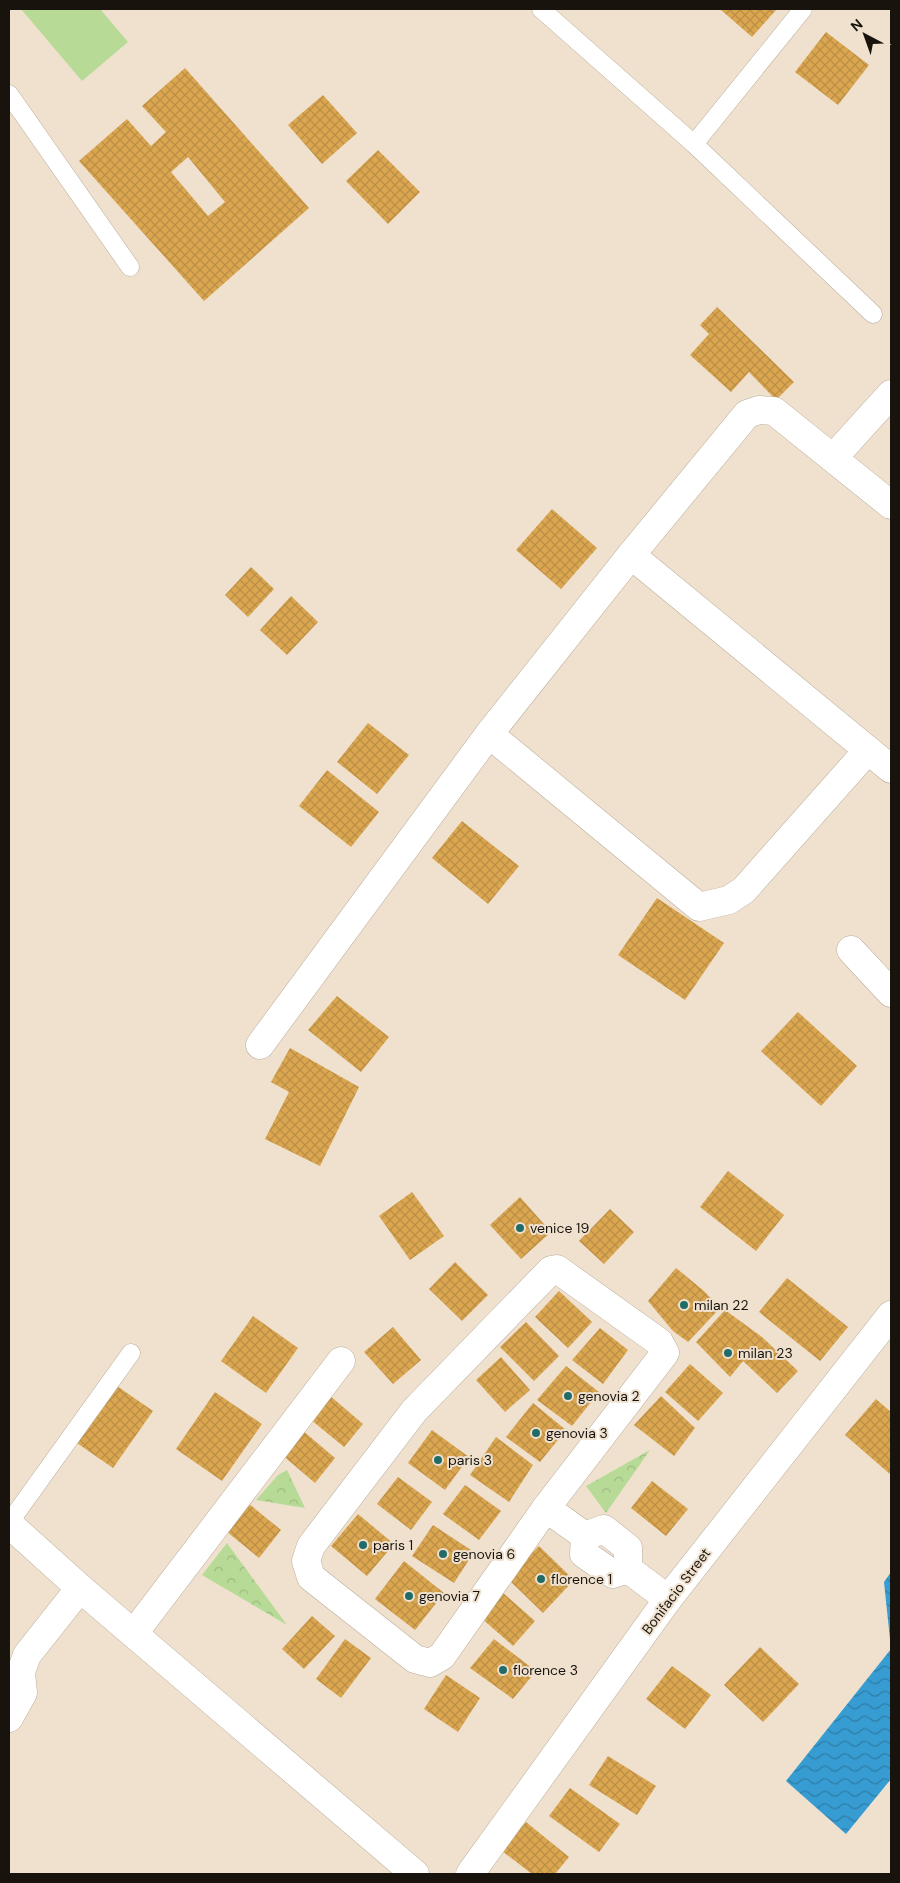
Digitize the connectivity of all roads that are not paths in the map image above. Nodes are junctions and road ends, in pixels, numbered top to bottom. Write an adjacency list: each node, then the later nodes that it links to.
1 (541, 9): 4 (lane)
2 (804, 9): 4 (lane)
3 (9, 94): 5 (lane)
4 (694, 144): 6 (lane)
5 (130, 267)
6 (874, 314)
7 (891, 394): 8 (street)
8 (834, 458): 9 (street); 10 (street)
9 (891, 506)
10 (631, 554): 11 (street); 12 (street)
11 (489, 734): 12 (street); 16 (street)
12 (868, 750): 13 (street)
13 (891, 769)
14 (851, 950): 15 (street)
15 (891, 993)
16 (260, 1045)
17 (891, 1315): 23 (street, Bonifacio Street)
18 (131, 1353): 21 (lane)
19 (341, 1361): 24 (street)
20 (546, 1508): 20 (street); 23 (street)
21 (9, 1523): 22 (street)
22 (80, 1588): 24 (street); 25 (street)
23 (668, 1599): 27 (street, Bonifacio Street)
24 (134, 1633): 26 (street)
25 (9, 1718)
26 (415, 1874)
27 (470, 1874)

